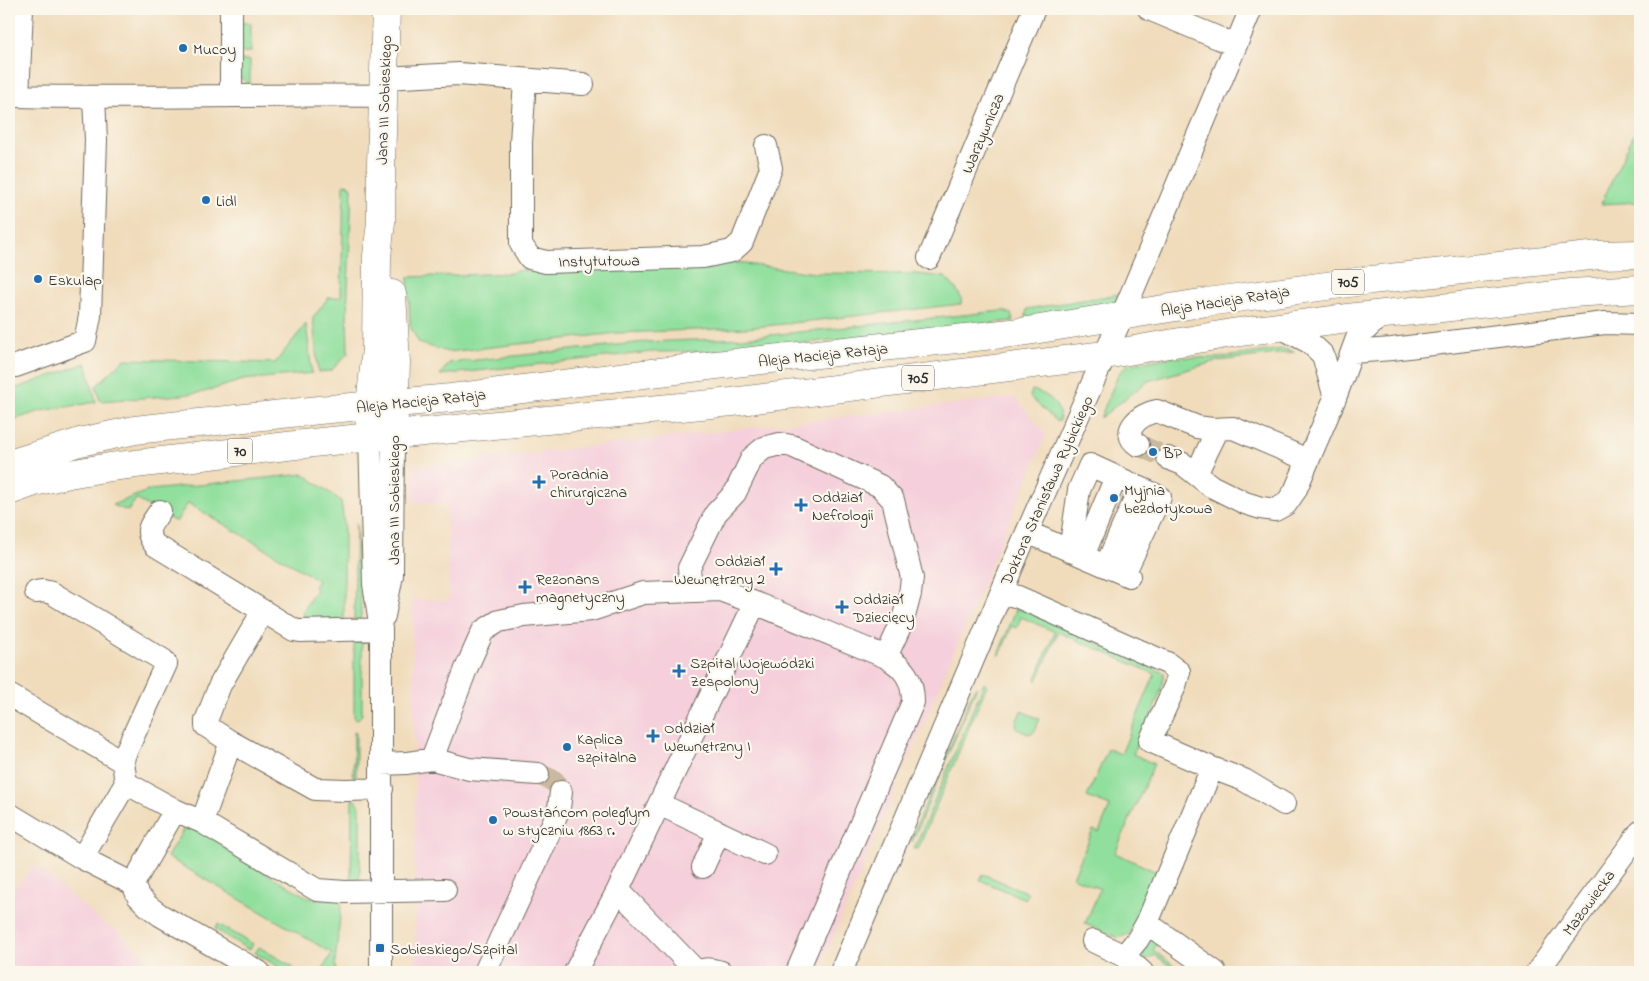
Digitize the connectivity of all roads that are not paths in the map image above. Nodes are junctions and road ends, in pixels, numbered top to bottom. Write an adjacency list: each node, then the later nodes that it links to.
1 (22, 9): 12 (street)
2 (231, 9): 11 (street)
3 (386, 9): 10 (main road, Jana III Sobieskiego)
4 (1034, 9): 16 (street, Warzywnicza)
5 (1149, 9): 7 (street)
6 (1251, 9): 7 (street, Doktora Stanisława Rybickiego)
7 (1235, 45): 19 (street, Doktora Stanisława Rybickiego)
8 (525, 80): 9 (street); 10 (street); 14 (street, Instytutowa)
9 (584, 84)
10 (383, 87): 11 (street); 26 (main road, Jana III Sobieskiego)
11 (231, 95): 13 (street)
12 (13, 96): 13 (street)
13 (94, 98): 24 (street)
14 (766, 146)
15 (1640, 254): 19 (main road, Aleja Macieja Rataja / 705)
16 (929, 258)
17 (1640, 289): 18 (main road, Aleja Macieja Rataja / 705)
18 (1382, 314): 21 (main road, Aleja Macieja Rataja / 705); 22 (street)
19 (1122, 316): 23 (street, Doktora Stanisława Rybickiego); 26 (main road, Aleja Macieja Rataja / 705)
20 (1640, 324): 22 (street)
21 (1280, 327): 23 (main road, Aleja Macieja Rataja / 705); 25 (street)
22 (1352, 352): 25 (street)
23 (1105, 355): 28 (main road, Aleja Macieja Rataja / 705); 36 (street, Doktora Stanisława Rybickiego)
24 (16, 366)
25 (1335, 398): 31 (street)
26 (383, 405): 28 (main road, Jana III Sobieskiego); 32 (main road, Aleja Macieja Rataja / 70)
27 (1218, 429): 29 (street); 31 (street); 33 (street)
28 (382, 436): 34 (main road, Aleja Macieja Rataja / 70); 43 (street, Jana III Sobieskiego)
29 (1138, 445)
30 (1168, 458): 33 (street)
31 (1308, 460): 33 (street)
32 (9, 464)
33 (1196, 474)
34 (9, 491)
35 (160, 511): 42 (street)
36 (1027, 532): 37 (street); 40 (street, Doktora Stanisława Rybickiego)
37 (1101, 564): 37 (street)
38 (691, 590): 41 (street); 44 (street); 47 (street)
39 (36, 592): 50 (street)
40 (1002, 592): 49 (street); 78 (street, Doktora Stanisława Rybickiego)
41 (755, 603): 44 (street); 54 (street)
42 (263, 611): 43 (street); 46 (street)
43 (381, 629): 48 (street, Jana III Sobieskiego)
44 (886, 657): 77 (street)
45 (9, 695): 50 (street)
46 (231, 742): 52 (street); 58 (street)
47 (432, 758): 48 (street); 51 (street)
48 (382, 764): 52 (street, Jana III Sobieskiego)
49 (1212, 768): 55 (street); 68 (street)
50 (124, 773): 56 (street); 62 (street)
51 (538, 774)
52 (382, 789): 67 (street, Jana III Sobieskiego)
53 (561, 792): 73 (street)
54 (659, 804): 59 (street); 66 (street)
55 (1284, 804)
56 (175, 810): 58 (street); 64 (street)
57 (9, 814): 62 (street)
58 (202, 822): 67 (street)
59 (719, 832): 61 (street); 63 (street)
60 (1640, 832): 81 (street, Mazowiecka)
61 (765, 854)
62 (82, 858): 64 (street)
63 (703, 867)
64 (133, 884): 71 (street)
65 (445, 890): 67 (street)
66 (618, 890): 74 (street); 75 (street)
67 (381, 892): 72 (street, Jana III Sobieskiego)
68 (1147, 923): 70 (street); 80 (street)
69 (1093, 941): 70 (street)
70 (1124, 956): 79 (street)
71 (259, 972)
72 (381, 972)
73 (485, 972)
74 (575, 972)
75 (697, 972): 76 (street)
76 (721, 972)
77 (797, 972)
78 (841, 972)
79 (1142, 972)
80 (1215, 972)
81 (1537, 972)

